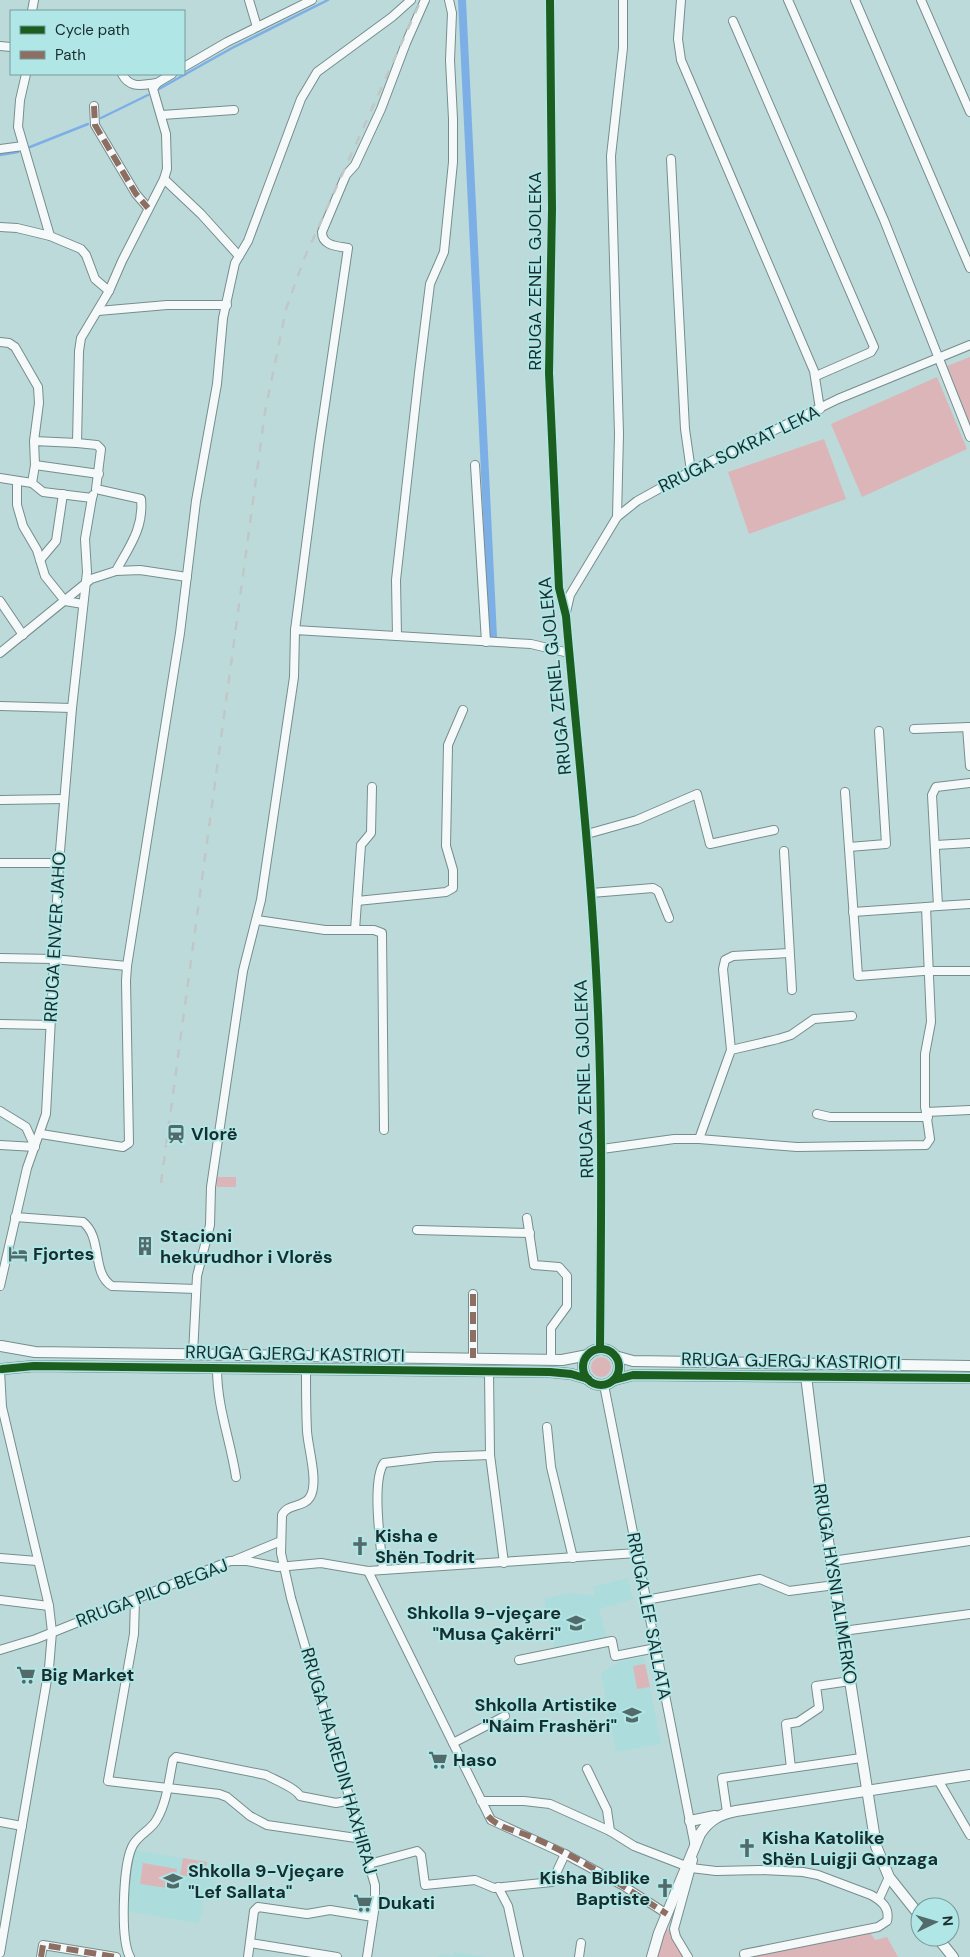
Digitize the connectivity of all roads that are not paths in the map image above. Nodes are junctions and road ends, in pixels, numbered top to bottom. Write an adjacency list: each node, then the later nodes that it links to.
1 (249, 0): 13 (street)
2 (312, 0): 13 (street)
3 (411, 0): 30 (street)
4 (425, 0): 62 (street)
5 (449, 0): 64 (street)
6 (550, 0): 61 (street, RRUGA ZENEL GJOLEKA)
7 (623, 0): 53 (street)
8 (681, 0): 38 (street)
9 (788, 0): 37 (street)
10 (855, 0): 31 (street)
11 (922, 0): 21 (street)
12 (732, 21): 38 (street)
13 (257, 27): 14 (street)
14 (185, 66)
15 (26, 75): 23 (street)
16 (123, 75): 18 (street)
17 (170, 75): 18 (street)
18 (158, 83): 22 (street)
19 (94, 106): 27 (street)
20 (234, 110): 22 (street)
21 (970, 112)
22 (162, 115): 26 (street)
23 (22, 146): 24 (street); 29 (street)
24 (0, 149)
25 (671, 160): 45 (street)
26 (164, 179): 27 (street); 30 (street)
27 (148, 208): 32 (street)
28 (0, 227): 29 (street)
29 (50, 236): 32 (street)
30 (238, 256): 33 (street)
31 (970, 268)
32 (109, 291): 34 (street)
33 (227, 305): 34 (street); 56 (street)
34 (98, 311): 42 (street)
35 (0, 342): 41 (street)
36 (970, 345): 37 (street, RRUGA SOKRAT LEKA)
37 (938, 358): 39 (street, RRUGA SOKRAT LEKA); 40 (street)
38 (816, 376): 39 (street)
39 (820, 409): 45 (street, RRUGA SOKRAT LEKA)
40 (970, 437)
41 (34, 441): 42 (street); 43 (street)
42 (77, 443): 46 (street, RRUGA ENVER JAHO)
43 (35, 465): 46 (street); 49 (street)
44 (475, 465): 65 (street)
45 (691, 471): 53 (street, RRUGA SOKRAT LEKA)
46 (99, 474): 50 (street, RRUGA ENVER JAHO)
47 (0, 478): 48 (street)
48 (17, 480): 49 (street); 54 (street)
49 (32, 483): 51 (street)
50 (96, 489): 52 (street, RRUGA ENVER JAHO); 55 (street)
51 (63, 494): 52 (street); 54 (street)
52 (92, 498): 57 (street, RRUGA ENVER JAHO)
53 (617, 517): 61 (street, RRUGA SOKRAT LEKA)
54 (40, 560): 59 (street)
55 (116, 571): 56 (street); 57 (street)
56 (187, 577): 100 (street)
57 (85, 583): 59 (street); 60 (street, RRUGA ENVER JAHO)
58 (0, 601): 63 (street)
59 (65, 601): 60 (street); 63 (street)
60 (83, 604): 69 (street, RRUGA ENVER JAHO)
61 (566, 616): 66 (street, RRUGA ZENEL GJOLEKA)
62 (295, 630): 64 (street); 95 (street)
63 (23, 635): 67 (street)
64 (397, 636): 65 (street)
65 (486, 642): 66 (street)
66 (569, 652): 81 (street, RRUGA ZENEL GJOLEKA)
67 (0, 653)
68 (0, 706): 69 (street)
69 (72, 708): 78 (street, RRUGA ENVER JAHO)
70 (463, 710): 89 (street)
71 (969, 727): 72 (street); 74 (street)
72 (914, 729)
73 (879, 732): 84 (street)
74 (970, 766)
75 (970, 783): 83 (street)
76 (372, 787): 89 (street)
77 (845, 792): 84 (street)
78 (64, 799): 79 (street); 87 (street, RRUGA ENVER JAHO)
79 (0, 800)
80 (774, 830): 81 (street)
81 (587, 834): 88 (street, RRUGA ZENEL GJOLEKA)
82 (970, 843): 83 (street)
83 (936, 845): 91 (street)
84 (849, 847): 93 (street)
85 (784, 851): 97 (street)
86 (0, 863): 87 (street)
87 (59, 863): 99 (street, RRUGA ENVER JAHO)
88 (591, 893): 94 (street); 117 (street, RRUGA ZENEL GJOLEKA)
89 (357, 901): 96 (street)
90 (970, 904): 91 (street)
91 (938, 906): 92 (street)
92 (926, 907): 93 (street); 101 (street)
93 (853, 912): 101 (street)
94 (669, 918)
95 (257, 920): 96 (street); 123 (street)
96 (355, 930): 112 (street)
97 (789, 953): 103 (street); 107 (street)
98 (0, 958): 99 (street)
99 (53, 959): 100 (street); 106 (street, RRUGA ENVER JAHO)
100 (127, 966): 113 (street)
101 (930, 971): 102 (street); 111 (street)
102 (970, 971)
103 (792, 990)
104 (852, 1016): 107 (street)
105 (0, 1024): 106 (street)
106 (50, 1025): 113 (street, RRUGA ENVER JAHO)
107 (732, 1050): 114 (street)
108 (970, 1110): 111 (street)
109 (0, 1111): 116 (street)
110 (817, 1114): 111 (street)
111 (927, 1115): 114 (street)
112 (384, 1130)
113 (41, 1134): 116 (street, RRUGA ENVER JAHO)
114 (699, 1139): 117 (street)
115 (0, 1145): 116 (street)
116 (35, 1147): 118 (street, RRUGA ENVER JAHO)
117 (602, 1149): 126 (street, RRUGA ZENEL GJOLEKA)
118 (15, 1217): 122 (street, RRUGA ENVER JAHO); 123 (street)
119 (527, 1218): 121 (street)
120 (417, 1230): 121 (street)
121 (530, 1233): 131 (street)
122 (0, 1286)
123 (196, 1289): 127 (street)
124 (473, 1294): 130 (street)
125 (0, 1346): 127 (main road, RRUGA GJERGJ KASTRIOTI); 135 (main road)
126 (600, 1349): 128 (main road); 129 (main road)
127 (193, 1354): 130 (main road, RRUGA GJERGJ KASTRIOTI)
128 (588, 1355): 131 (main road, RRUGA GJERGJ KASTRIOTI); 138 (main road)
129 (615, 1356): 132 (main road, RRUGA GJERGJ KASTRIOTI); 140 (main road)
130 (473, 1358): 131 (main road, RRUGA GJERGJ KASTRIOTI)
131 (551, 1360)
132 (970, 1366)
133 (217, 1368): 134 (main road, RRUGA GJERGJ KASTRIOTI); 135 (main road, RRUGA GJERGJ KASTRIOTI); 144 (street)
134 (306, 1369): 136 (main road, RRUGA GJERGJ KASTRIOTI); 145 (street, RRUGA HAJREDIN HAXHIRAJ)
135 (1, 1370): 141 (street)
136 (489, 1372): 138 (main road, RRUGA GJERGJ KASTRIOTI); 143 (street)
137 (806, 1376): 139 (main road, RRUGA GJERGJ KASTRIOTI); 140 (main road, RRUGA GJERGJ KASTRIOTI); 151 (main road, RRUGA HYSNI ALIMERKO)
138 (588, 1379): 140 (main road)
139 (970, 1379)
140 (609, 1383): 147 (street, RRUGA LEF SALLATA)
141 (1, 1405): 150 (street)
142 (547, 1428): 149 (street)
143 (490, 1455): 153 (street); 155 (street)
144 (236, 1477)
145 (281, 1541): 152 (street); 154 (street, RRUGA HAJREDIN HAXHIRAJ)
146 (970, 1541): 151 (street)
147 (637, 1553): 149 (street, RRUGA PILO BEGAJ); 160 (street, RRUGA LEF SALLATA)
148 (0, 1558): 150 (street)
149 (573, 1558): 153 (street, RRUGA PILO BEGAJ)
150 (37, 1561): 161 (street)
151 (832, 1561): 157 (main road, RRUGA HYSNI ALIMERKO)
152 (230, 1562): 154 (street, RRUGA PILO BEGAJ); 159 (street, RRUGA PILO BEGAJ)
153 (504, 1563): 155 (street, RRUGA PILO BEGAJ)
154 (284, 1567): 156 (street, RRUGA PILO BEGAJ); 178 (street, RRUGA HAJREDIN HAXHIRAJ)
155 (383, 1570): 156 (street, RRUGA PILO BEGAJ)
156 (368, 1571): 170 (street)
157 (835, 1585): 160 (street); 164 (main road, RRUGA HYSNI ALIMERKO)
158 (0, 1600): 161 (street)
159 (135, 1600): 163 (street, RRUGA PILO BEGAJ); 176 (street)
160 (646, 1600): 165 (street, RRUGA LEF SALLATA)
161 (49, 1606): 163 (street)
162 (970, 1614): 164 (street)
163 (52, 1632): 166 (street, RRUGA PILO BEGAJ); 183 (street)
164 (842, 1632): 168 (main road, RRUGA HYSNI ALIMERKO)
165 (656, 1648): 167 (street); 181 (street, RRUGA LEF SALLATA)
166 (0, 1650)
167 (519, 1660)
168 (850, 1681): 171 (main road, RRUGA HYSNI ALIMERKO); 172 (street)
169 (505, 1716): 170 (street)
170 (453, 1743): 179 (street)
171 (861, 1758): 172 (street); 177 (main road, RRUGA HYSNI ALIMERKO)
172 (791, 1768): 180 (street)
173 (587, 1769): 184 (street)
174 (970, 1775): 175 (main road)
175 (938, 1780): 177 (main road); 185 (street)
176 (168, 1788): 178 (street); 186 (street); 206 (street)
177 (865, 1791): 180 (main road); 191 (main road, RRUGA HYSNI ALIMERKO)
178 (351, 1800): 186 (street, RRUGA HAJREDIN HAXHIRAJ)
179 (482, 1801): 184 (street); 188 (street)
180 (723, 1814): 181 (main road); 187 (main road)
181 (690, 1821): 187 (street, RRUGA LEF SALLATA)
182 (0, 1822): 183 (street)
183 (22, 1826): 194 (street)
184 (610, 1831): 190 (street)
185 (970, 1836)
186 (363, 1839): 189 (street, RRUGA HAJREDIN HAXHIRAJ)
187 (695, 1846): 190 (main road)
188 (565, 1854): 192 (street); 197 (street)
189 (370, 1864): 192 (street); 198 (street, RRUGA HAJREDIN HAXHIRAJ)
190 (689, 1867): 195 (street); 197 (main road); 213 (street)
191 (889, 1877): 195 (street); 196 (main road, RRUGA HYSNI ALIMERKO)
192 (498, 1887): 210 (street)
193 (0, 1896): 194 (street)
194 (10, 1898): 202 (street)
195 (879, 1899): 203 (street)
196 (910, 1903)
197 (667, 1914): 212 (main road)
198 (373, 1917): 199 (street); 209 (street, RRUGA HAJREDIN HAXHIRAJ)
199 (250, 1943): 207 (street); 208 (street)
200 (581, 1943): 211 (street)
201 (945, 1947): 214 (main road)
202 (0, 1953)
203 (744, 1954)
204 (41, 1957): 205 (street)
205 (116, 1957)
206 (130, 1957)
207 (248, 1957)
208 (337, 1957)
209 (367, 1957)
210 (518, 1957)
211 (579, 1957)
212 (652, 1957)
213 (688, 1957)
214 (953, 1957)

